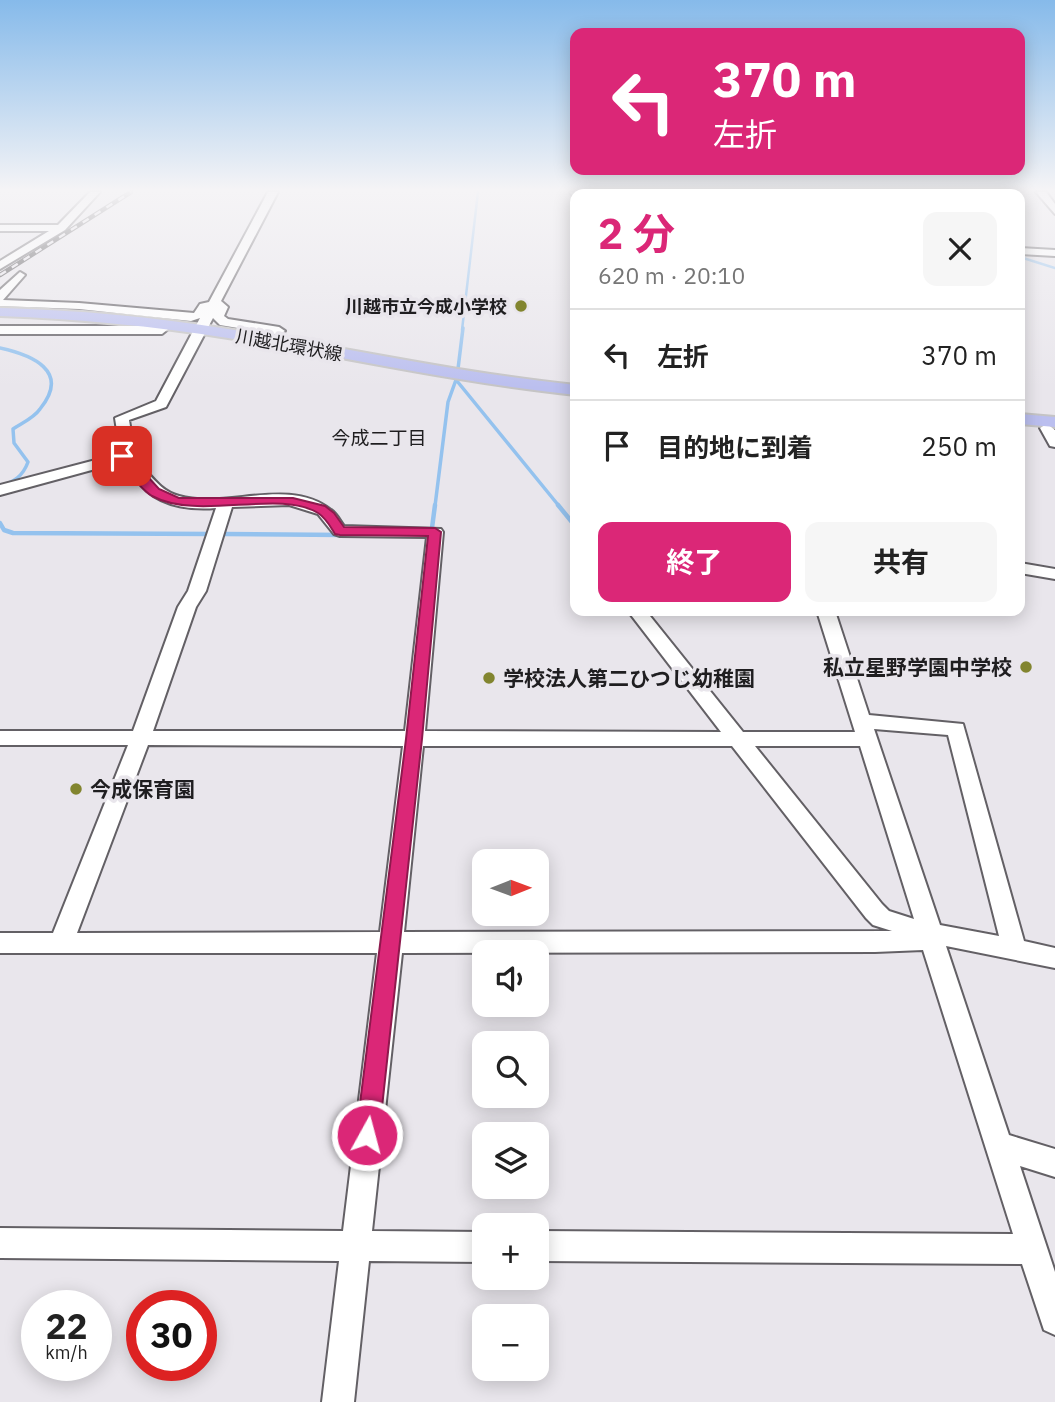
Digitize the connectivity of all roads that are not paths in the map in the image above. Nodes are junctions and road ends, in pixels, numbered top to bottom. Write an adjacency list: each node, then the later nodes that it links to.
1 (238, 257): 4 (street)
2 (20, 275): 3 (street)
3 (0, 297)
4 (213, 304): 5 (street); 8 (street); 10 (street)
5 (0, 307): 6 (main road, 川越北環状線)
6 (71, 313): 7 (main road, 川越北環状線); 8 (main road, 川越北環状線)
7 (167, 325): 8 (main road, 川越北環状線); 9 (street)
8 (203, 327): 11 (main road, 川越北環状線); 12 (main road, 川越北環状線); 16 (street)
9 (0, 330)
10 (279, 331)
11 (570, 383)
12 (570, 389)
13 (1025, 421): 15 (main road)
14 (1025, 427): 15 (main road)
15 (1053, 430)
16 (122, 456): 17 (street); 18 (street)
17 (0, 490)
18 (226, 502): 25 (street); 26 (street)
19 (1025, 569): 20 (street)
20 (1055, 574)
21 (641, 616): 27 (street)
22 (828, 616): 23 (street)
23 (866, 730): 27 (street); 28 (street); 32 (street)
24 (0, 738): 25 (street)
25 (140, 739): 26 (street); 30 (street)
26 (414, 739): 27 (street); 31 (street)
27 (742, 739): 28 (street)
28 (932, 935): 31 (street); 32 (street); 34 (street)
29 (0, 943): 30 (street)
30 (61, 943): 31 (street)
31 (389, 943): 37 (street)
32 (1014, 948): 33 (street)
33 (1055, 958)
34 (1000, 1146): 35 (street); 40 (street)
35 (1055, 1163)
36 (0, 1243): 37 (street)
37 (355, 1245): 38 (street); 42 (street)
38 (472, 1247)
39 (549, 1247): 40 (street)
40 (1032, 1249): 41 (street)
41 (1055, 1319)
42 (338, 1402)

